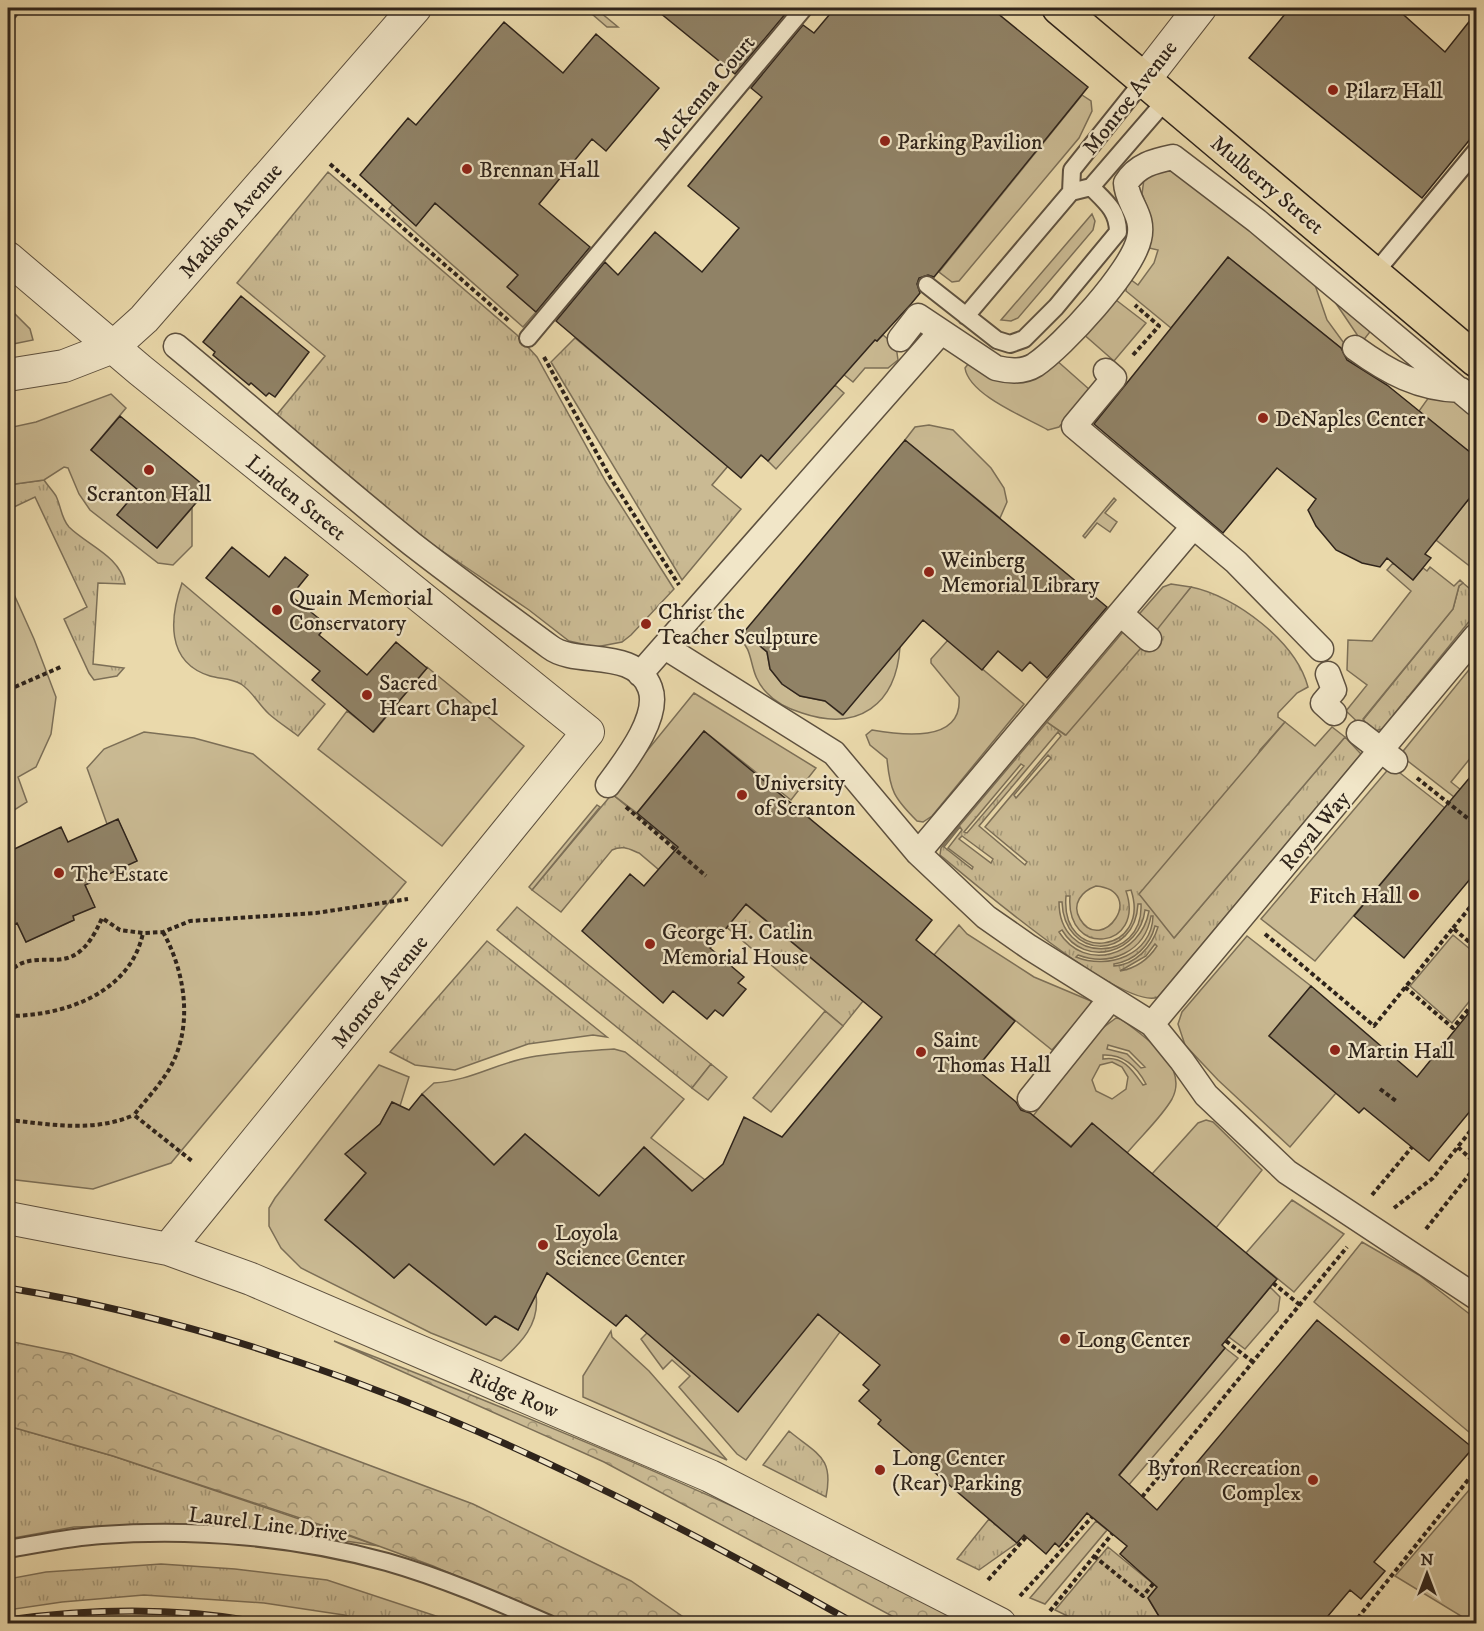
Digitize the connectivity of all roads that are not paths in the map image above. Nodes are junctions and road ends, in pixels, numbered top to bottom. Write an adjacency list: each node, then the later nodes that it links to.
1 (11, 8): 6 (lane)
2 (415, 8): 17 (street, Madison Avenue)
3 (804, 8): 15 (lane, McKenna Court)
4 (1059, 8): 7 (main road, Mulberry Street)
5 (1200, 8): 7 (street, Monroe Avenue)
6 (8, 12)
7 (1155, 89): 9 (lane, Monroe Avenue); 10 (lane, Monroe Avenue); 12 (main road, Mulberry Street)
8 (1476, 151): 12 (lane)
9 (1091, 187): 10 (lane, Monroe Avenue); 14 (lane)
10 (1071, 192): 14 (lane, Monroe Avenue)
11 (8, 258): 17 (street, Linden Street)
12 (1374, 274): 19 (main road, Mulberry Street)
13 (927, 285): 14 (lane)
14 (966, 316)
15 (528, 338)
16 (176, 346): 29 (street)
17 (113, 347): 20 (street, Madison Avenue); 32 (street, Linden Street)
18 (1355, 348): 22 (street)
19 (1476, 360)
20 (8, 375)
21 (1110, 375): 23 (street)
22 (1469, 397): 27 (street)
23 (1193, 527): 24 (street); 28 (street)
24 (1121, 614): 26 (street); 36 (street)
25 (1476, 636): 34 (street, Royal Way)
26 (1149, 639)
27 (665, 647): 29 (street); 36 (street)
28 (1321, 649)
29 (640, 674): 35 (street)
30 (1328, 674): 31 (street)
31 (1334, 713)
32 (588, 732): 41 (street, Monroe Avenue)
33 (1359, 733): 34 (street)
34 (1388, 756): 38 (street, Royal Way)
35 (614, 793)
36 (918, 853): 37 (street)
37 (1111, 998): 38 (street); 39 (street)
38 (1152, 1024): 42 (street)
39 (1030, 1099)
40 (8, 1218): 41 (street, Ridge Row)
41 (168, 1249): 45 (street, Ridge Row)
42 (1476, 1298)
43 (8, 1549): 44 (lane, Laurel Line Drive)
44 (549, 1623)
45 (999, 1623)

